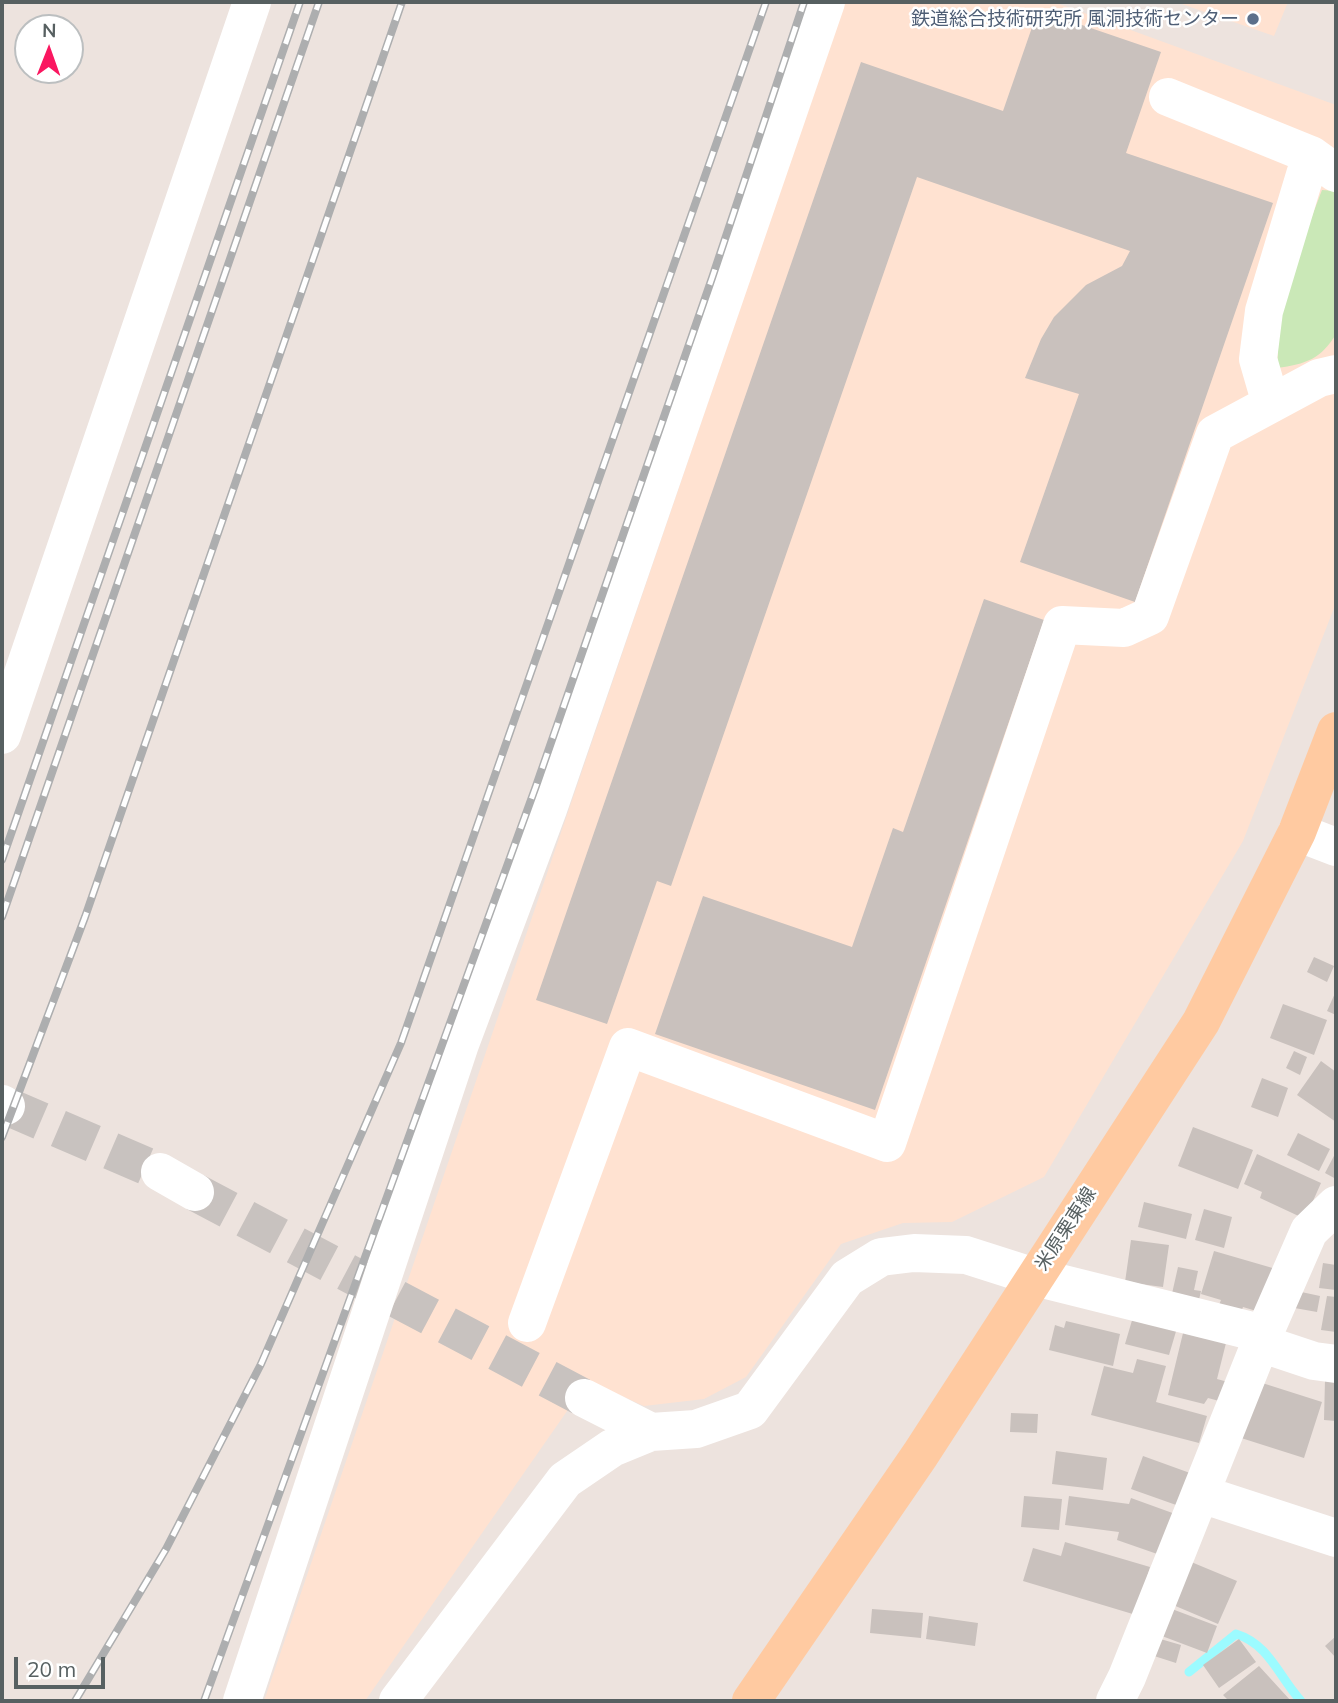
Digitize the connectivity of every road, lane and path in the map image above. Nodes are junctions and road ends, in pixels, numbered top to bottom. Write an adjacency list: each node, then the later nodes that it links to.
1 (253, 2): 8 (street)
2 (826, 2): 22 (street)
3 (1168, 97): 4 (street)
4 (1324, 164): 6 (street)
5 (1336, 374): 6 (street)
6 (1271, 404): 15 (street)
7 (1336, 731): 9 (main road, 米原栗東線)
8 (2, 735)
9 (1297, 832): 10 (street); 14 (main road, 米原栗東線)
10 (1336, 847)
11 (160, 1172): 12 (street)
12 (195, 1192)
13 (1336, 1205): 16 (street)
14 (1035, 1277): 16 (street); 19 (street); 24 (main road, 米原栗東線)
15 (527, 1323)
16 (1262, 1338): 17 (street); 20 (street)
17 (1336, 1364)
18 (584, 1398): 19 (street)
19 (651, 1432): 23 (street)
20 (1201, 1494): 21 (street); 25 (street)
21 (1336, 1538)
22 (242, 1701)
23 (398, 1701)
24 (751, 1701)
25 (1115, 1701)

